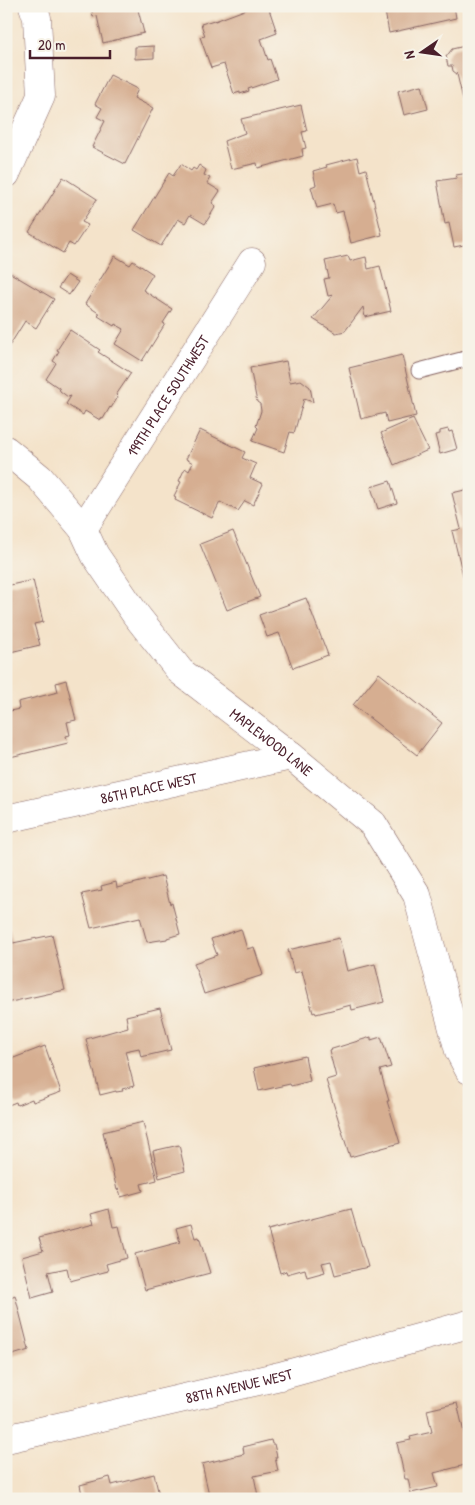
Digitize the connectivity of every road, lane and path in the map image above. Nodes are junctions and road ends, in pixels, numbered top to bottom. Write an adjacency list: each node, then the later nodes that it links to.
1 (33, 6): 2 (street)
2 (6, 174)
3 (252, 262): 7 (street, 199TH PLACE SOUTHWEST)
4 (469, 358): 5 (lane)
5 (419, 371)
6 (6, 450): 7 (street, MAPLEWOOD LANE)
7 (83, 529): 8 (street, MAPLEWOOD LANE)
8 (291, 756): 9 (street, 86TH PLACE WEST); 10 (street, MAPLEWOOD LANE)
9 (6, 818)
10 (469, 1070)
11 (469, 1324): 12 (street, 88TH AVENUE WEST)
12 (6, 1439)

